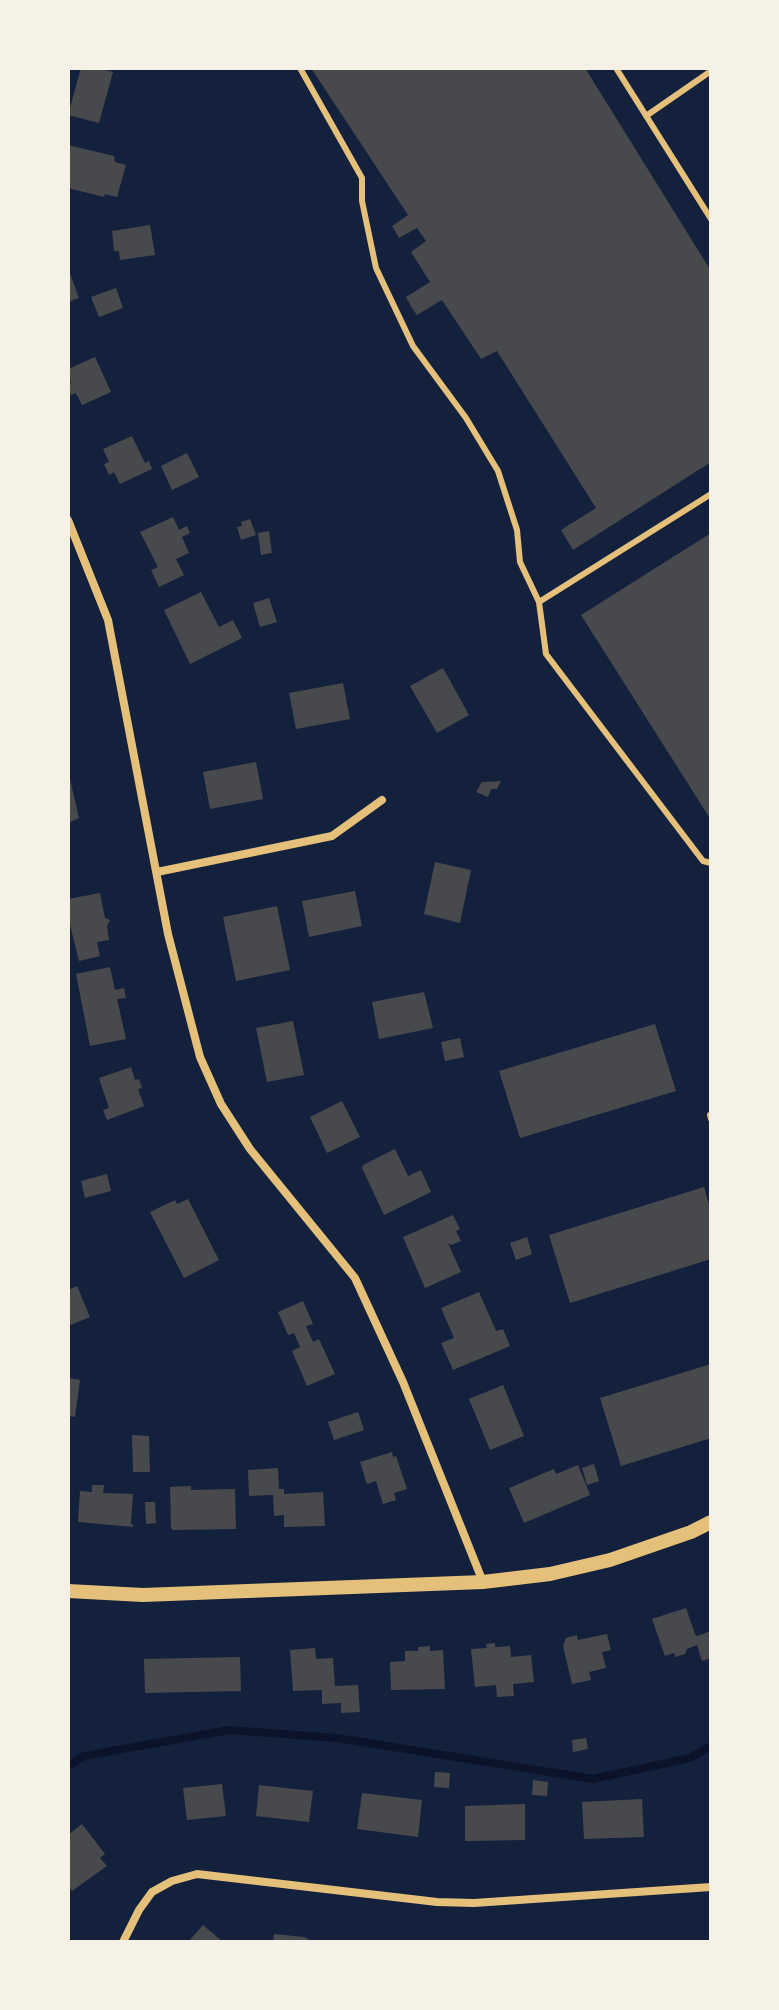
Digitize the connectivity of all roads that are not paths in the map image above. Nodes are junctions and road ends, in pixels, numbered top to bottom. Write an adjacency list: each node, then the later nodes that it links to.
1 (300, 68): 8 (lane)
2 (616, 68): 4 (lane)
3 (711, 71): 4 (lane)
4 (646, 116): 5 (lane)
5 (711, 219)
6 (711, 494): 8 (lane)
7 (68, 520): 11 (street)
8 (539, 602): 10 (lane)
9 (382, 800): 11 (street)
10 (711, 863)
11 (157, 872): 13 (street)
12 (711, 1522): 13 (street)
13 (483, 1582): 14 (street)
14 (68, 1591)
15 (711, 1887): 16 (street)
16 (123, 1942)

